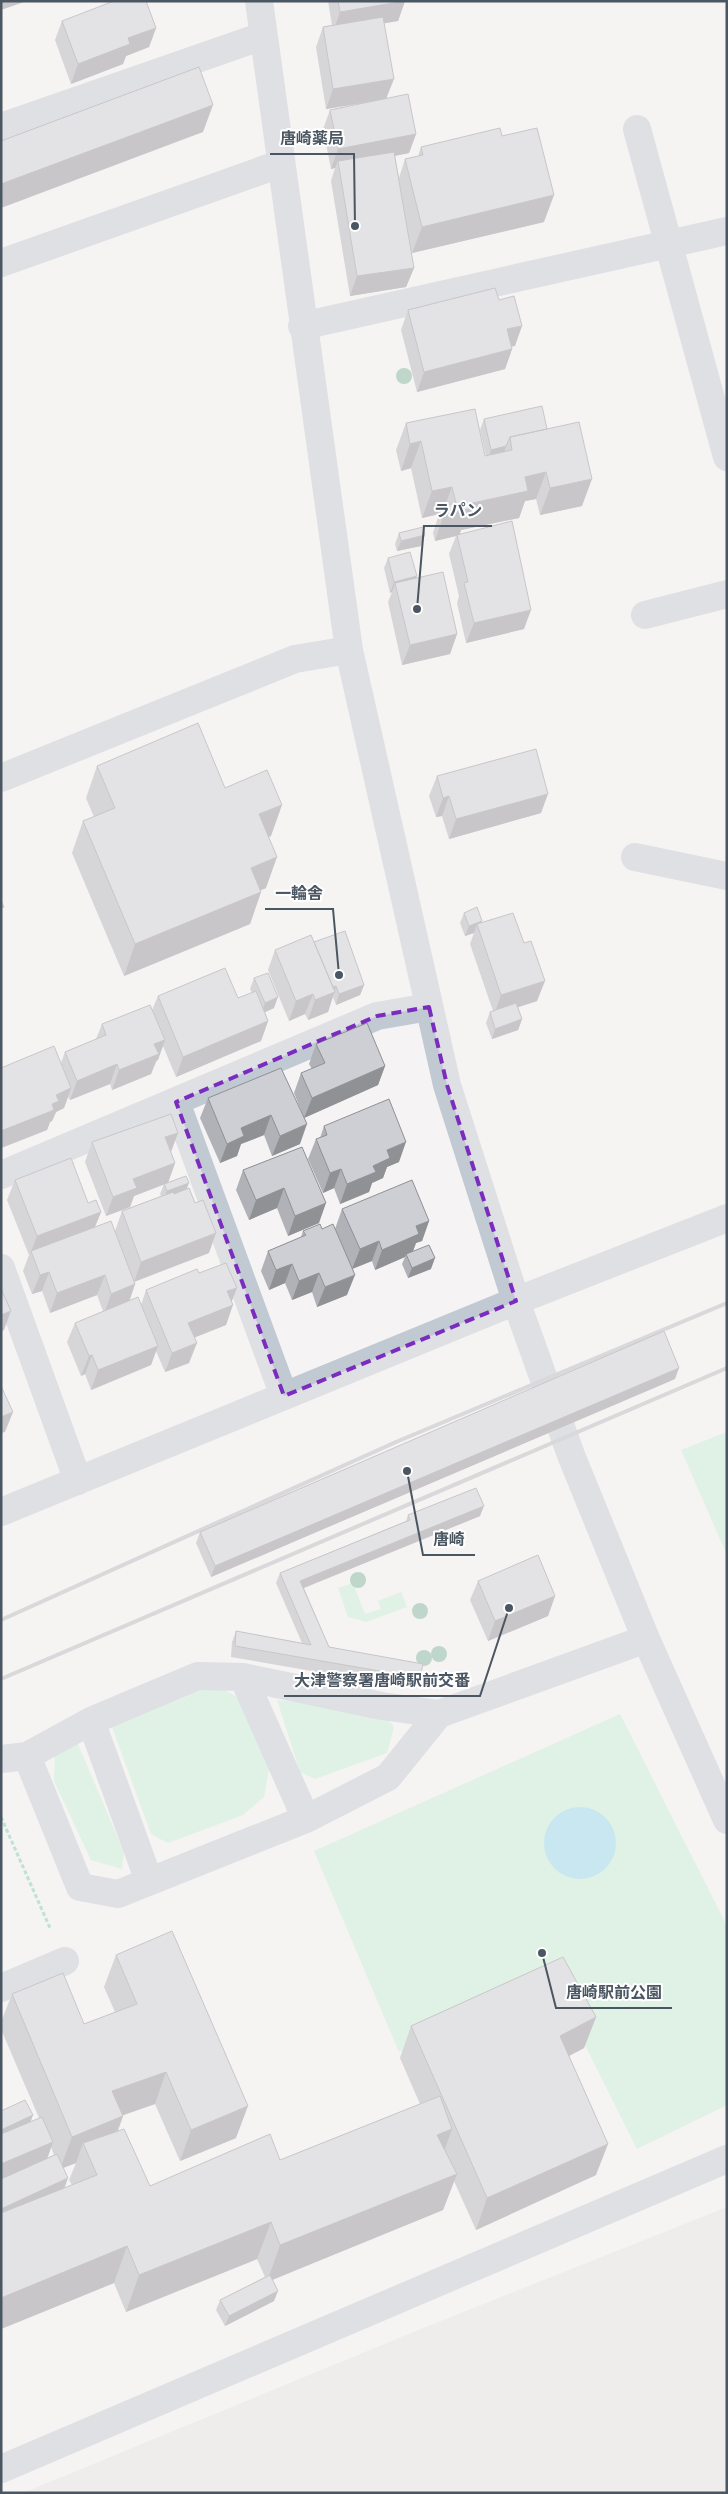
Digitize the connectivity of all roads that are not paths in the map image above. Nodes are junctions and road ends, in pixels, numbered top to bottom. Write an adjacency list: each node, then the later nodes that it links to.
1 (259, 1): 2 (street)
2 (263, 36): 3 (street); 5 (street)
3 (1, 127)
4 (637, 129): 7 (street)
5 (280, 164): 8 (street); 9 (street)
6 (727, 231): 7 (street)
7 (669, 244): 9 (street); 10 (street)
8 (1, 263)
9 (302, 326): 13 (street)
10 (727, 457)
11 (727, 594): 12 (street)
12 (645, 615)
13 (349, 650): 14 (street); 17 (street)
14 (1, 778)
15 (635, 857): 16 (street)
16 (727, 876)
17 (429, 1006): 18 (street); 22 (street)
18 (176, 1102): 19 (street); 23 (street)
19 (1, 1175)
20 (727, 1218): 22 (street)
21 (1, 1268): 24 (street)
22 (516, 1300): 23 (street); 26 (street)
23 (284, 1396): 24 (street)
24 (78, 1481): 25 (street)
25 (1, 1512)
26 (646, 1639): 28 (street); 32 (street)
27 (243, 1677): 28 (street); 29 (street); 31 (street)
28 (440, 1714): 31 (street)
29 (91, 1721): 30 (street); 33 (street)
30 (14, 1758): 33 (street)
31 (306, 1819): 33 (street)
32 (727, 1820)
33 (149, 1881)
34 (65, 1961): 35 (street)
35 (1, 1988)
36 (727, 2159): 37 (street)
37 (1, 2469)

